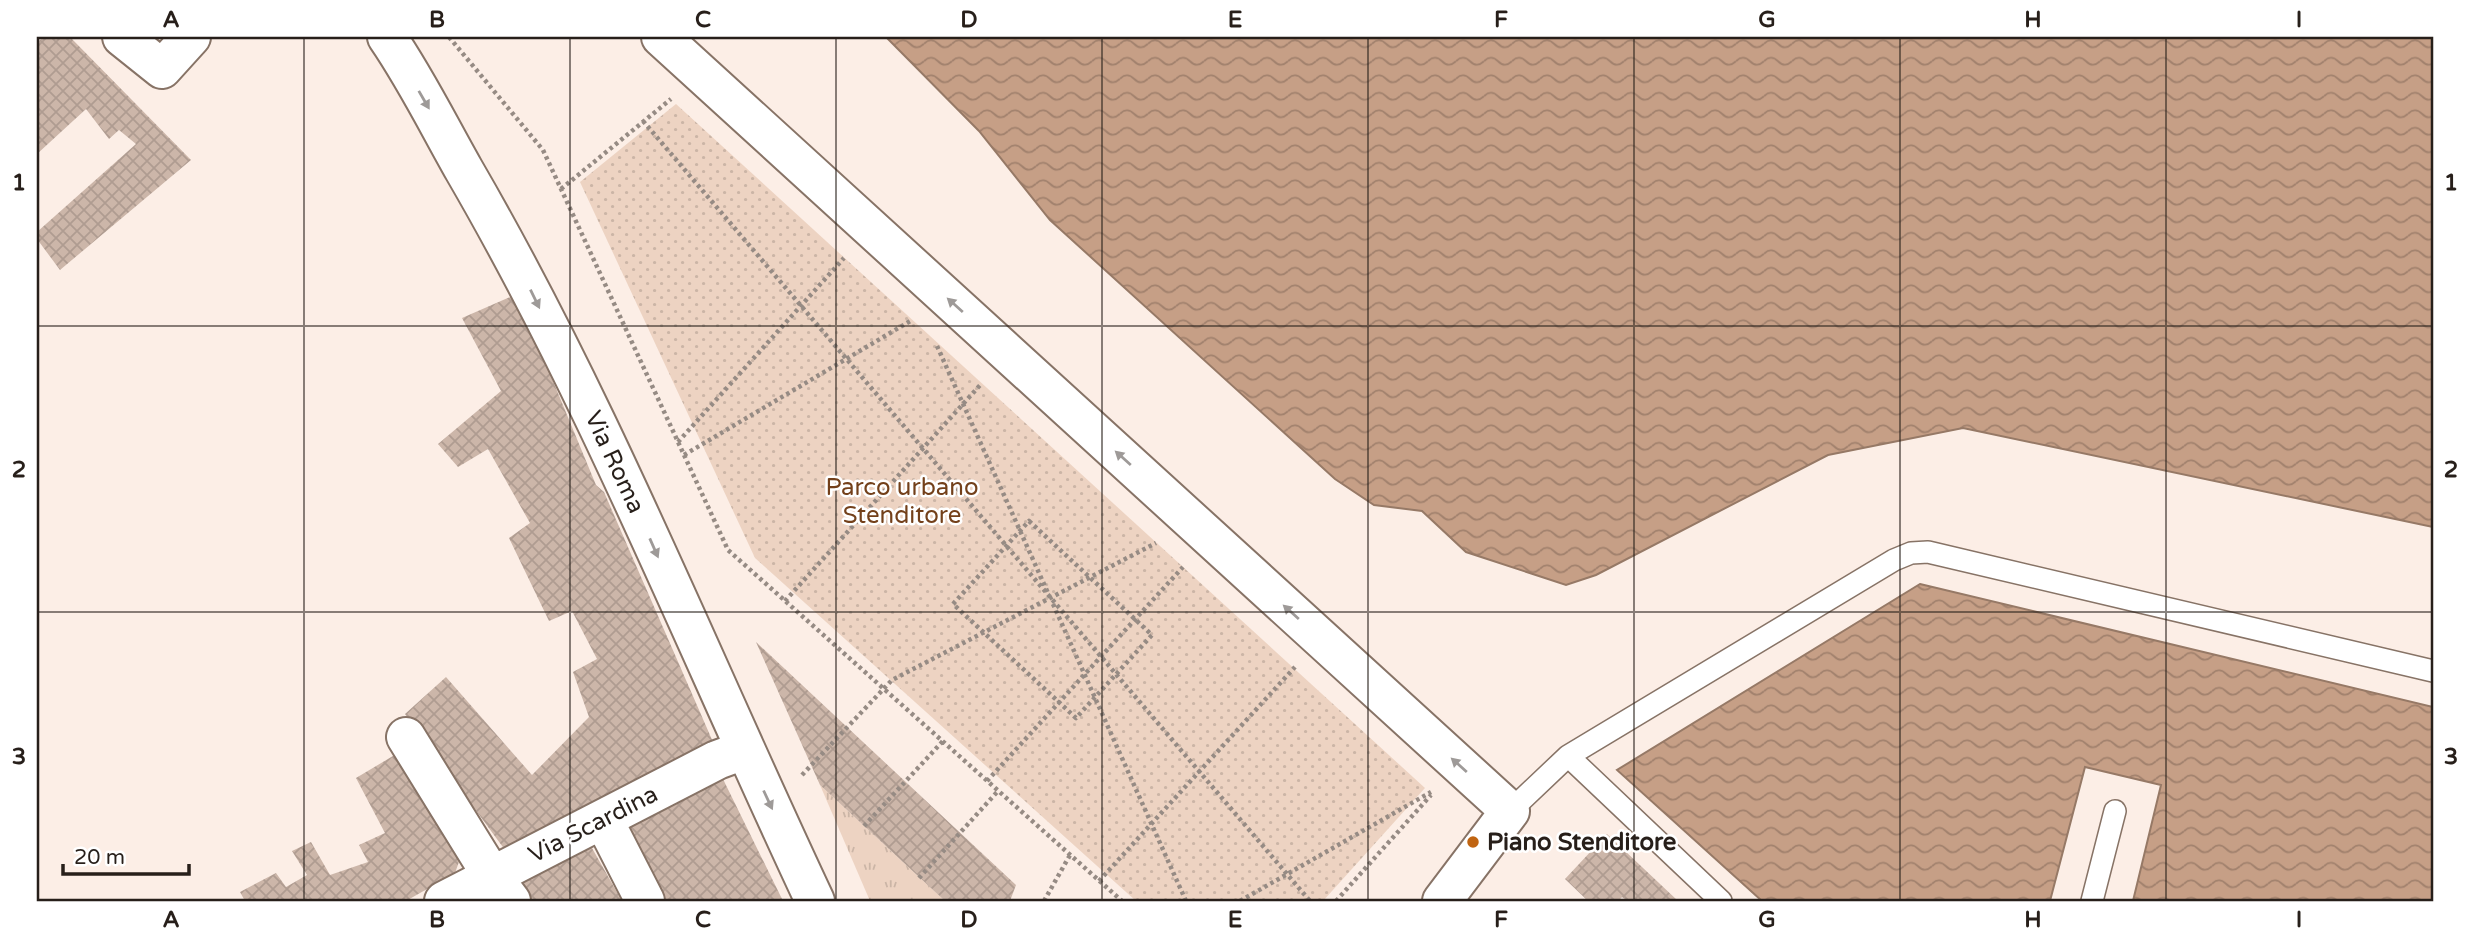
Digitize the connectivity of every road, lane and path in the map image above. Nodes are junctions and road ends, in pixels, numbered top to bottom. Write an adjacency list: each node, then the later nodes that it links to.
1 (122, 37): 2 (street)
2 (191, 37)
3 (449, 37): 8 (path)
4 (661, 37): 13 (street, one-way to 4)
5 (391, 38): 38 (street, Via Roma, one-way to 38)
6 (680, 91): 7 (path)
7 (643, 121): 8 (path); 10 (path)
8 (561, 188): 16 (path)
9 (852, 250): 10 (path)
10 (801, 306): 14 (path); 16 (path)
11 (922, 313): 14 (path)
12 (932, 336): 15 (path)
13 (1008, 354): 15 (path); 44 (street, one-way to 13)
14 (846, 359): 17 (path); 18 (path)
15 (963, 405): 17 (path); 19 (path)
16 (678, 442): 18 (path)
17 (923, 448): 21 (path); 25 (path)
18 (684, 455): 25 (path)
19 (1020, 531): 21 (path); 23 (path); 24 (path)
20 (1166, 538): 23 (path)
21 (1006, 546): 24 (path); 27 (path)
22 (1190, 560): 26 (path)
23 (1090, 577): 24 (path); 26 (path)
24 (1050, 598): 27 (path); 28 (path); 31 (path)
25 (785, 601): 33 (path)
26 (1135, 619): 28 (path); 32 (path)
27 (983, 632): 33 (path); 35 (path)
28 (1101, 657): 31 (path); 32 (path)
29 (1300, 661): 41 (path)
30 (2433, 671): 39 (lane)
31 (1084, 674): 34 (path); 35 (path)
32 (1115, 674): 34 (path); 41 (path)
33 (884, 689): 37 (path); 40 (path)
34 (1094, 697): 35 (path); 47 (path)
35 (1059, 702): 42 (path)
36 (405, 737): 53 (street)
37 (943, 741): 42 (path); 48 (path)
38 (744, 750): 46 (street, Via Scardina); 56 (street, Via Roma, one-way to 56)
39 (1568, 756): 44 (lane); 64 (lane)
40 (811, 767)
41 (1199, 772): 47 (path); 50 (path)
42 (988, 781): 43 (path)
43 (998, 791): 49 (path); 51 (path)
44 (1510, 811): 63 (street)
45 (2115, 811): 65 (lane)
46 (603, 819): 53 (street, Via Scardina); 55 (street)
47 (1152, 823): 52 (path); 59 (path)
48 (864, 826)
49 (1070, 855): 52 (path); 57 (path)
50 (1286, 874): 60 (path); 61 (path); 62 (path)
51 (919, 878)
52 (1099, 881): 58 (path)
53 (501, 888): 54 (street, Via Scardina)
54 (444, 901)
55 (645, 901)
56 (815, 901)
57 (1044, 901)
58 (1122, 901)
59 (1186, 901)
60 (1241, 901)
61 (1310, 901)
62 (1336, 901)
63 (1442, 901)
64 (1721, 901)
65 (2092, 901)

